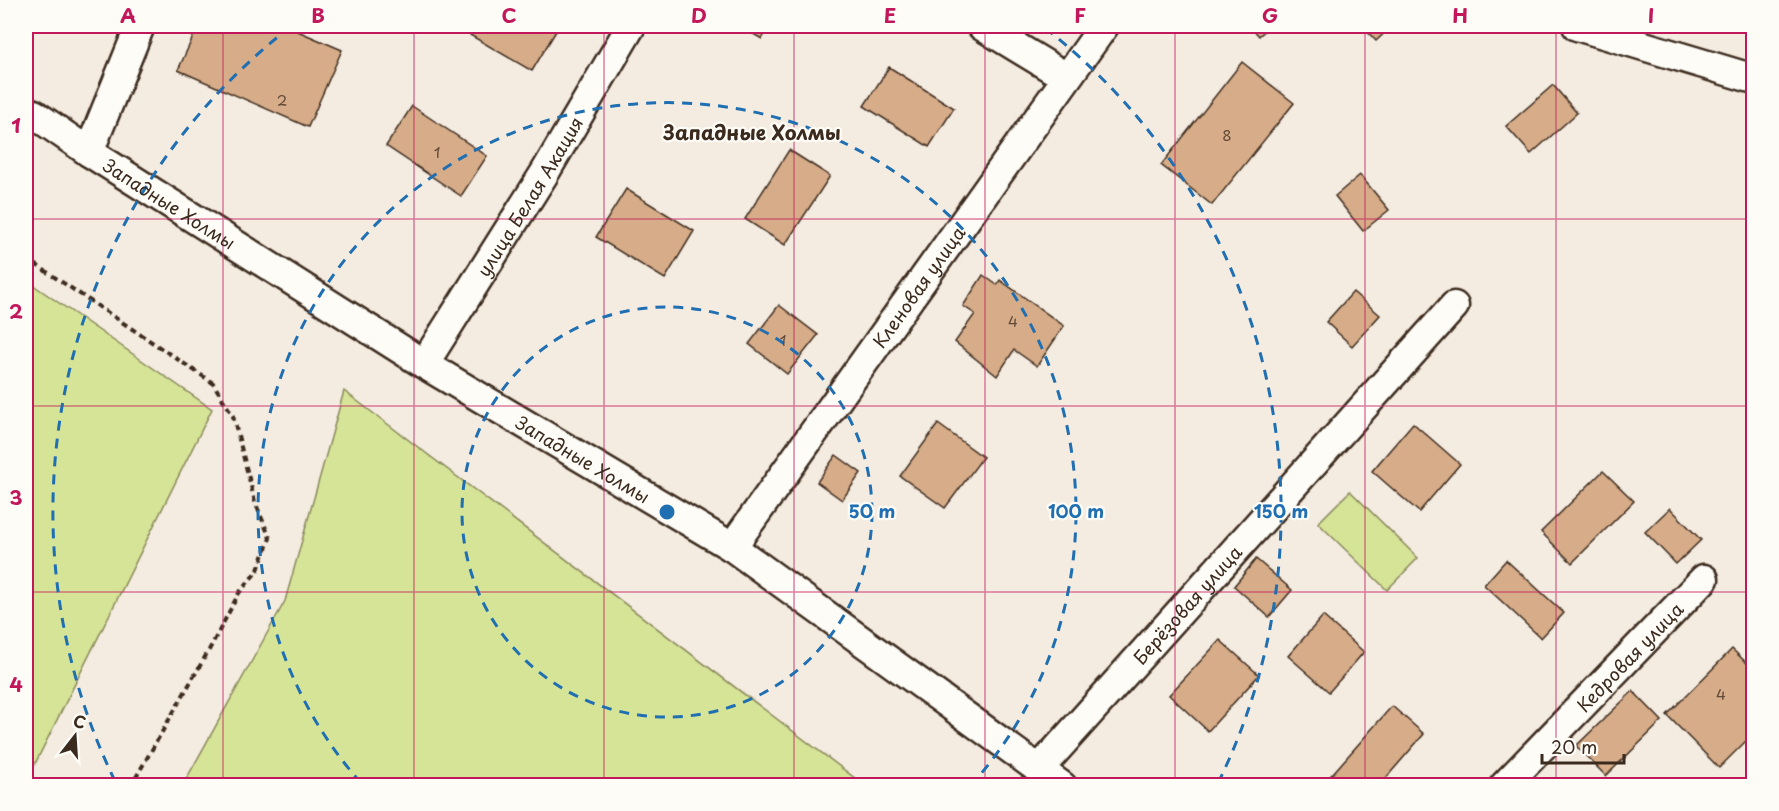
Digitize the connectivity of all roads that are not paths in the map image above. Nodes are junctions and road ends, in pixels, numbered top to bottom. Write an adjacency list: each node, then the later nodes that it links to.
1 (140, 26): 9 (street, Западные Холмы)
2 (632, 26): 11 (street, улица Белая Акация)
3 (982, 26): 6 (street)
4 (1104, 26): 6 (street, Кленовая улица)
5 (1577, 26): 7 (street)
6 (1066, 77): 12 (street, Кленовая улица)
7 (1754, 79)
8 (26, 111): 9 (street, Западные Холмы)
9 (89, 152): 11 (street, Западные Холмы)
10 (1454, 306): 14 (street, Берёзовая улица)
11 (424, 364): 12 (street, Западные Холмы)
12 (732, 547): 14 (street, Западные Холмы)
13 (1704, 579): 16 (street, Кедровая улица)
14 (1040, 768): 15 (street, Западные Холмы)
15 (1062, 786)
16 (1504, 786)

